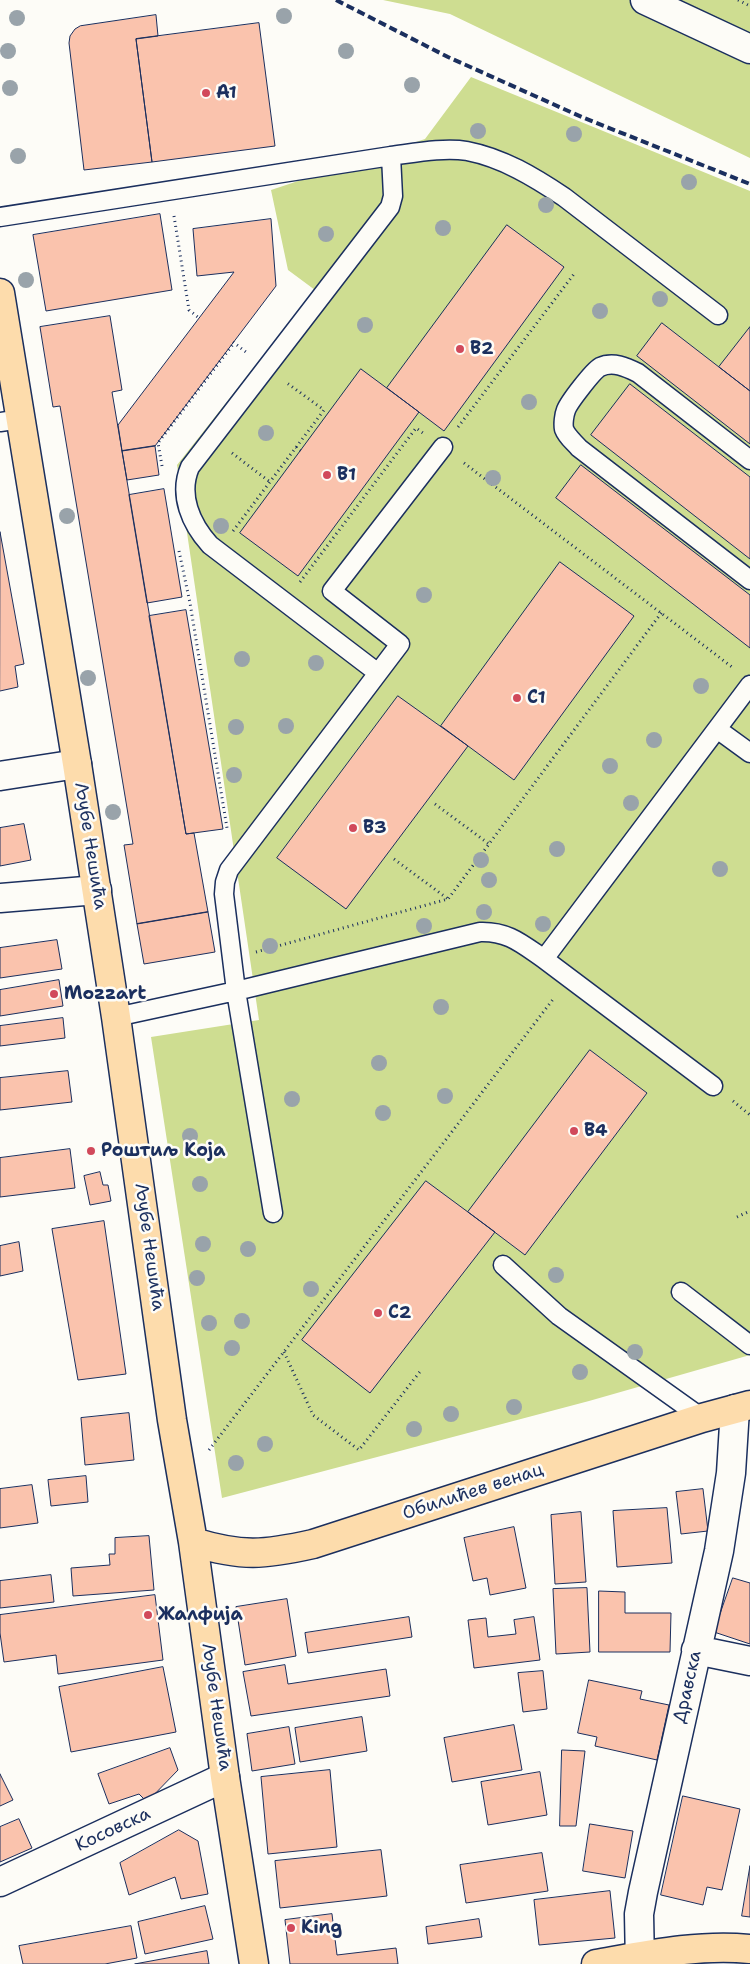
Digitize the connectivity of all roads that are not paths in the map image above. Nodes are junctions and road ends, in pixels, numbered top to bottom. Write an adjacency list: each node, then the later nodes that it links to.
1 (645, 0): 2 (street)
2 (750, 49)
3 (391, 156): 4 (lane); 6 (lane); 11 (lane)
4 (0, 218)
5 (0, 293): 7 (main road, Љубе Нешића)
6 (718, 315)
7 (11, 421): 15 (main road, Љубе Нешића)
8 (443, 447): 11 (lane)
9 (750, 460): 10 (lane)
10 (750, 580)
11 (378, 673): 20 (lane)
12 (750, 685): 13 (lane)
13 (717, 729): 14 (lane); 19 (lane)
14 (750, 753)
15 (77, 764): 16 (street); 17 (main road, Љубе Нешића)
16 (0, 776)
17 (97, 890): 18 (street); 21 (main road, Љубе Нешића)
18 (0, 898)
19 (544, 959): 20 (lane); 22 (lane)
20 (236, 992): 21 (lane); 23 (lane)
21 (116, 1017): 29 (main road, Љубе Нешића)
22 (713, 1086)
23 (273, 1213)
24 (503, 1265): 28 (lane)
25 (681, 1292): 26 (lane)
26 (750, 1345)
27 (742, 1407): 28 (main road, Обилићев венац); 30 (street, Дравска)
28 (702, 1418): 29 (main road, Обилићев венац)
29 (193, 1542): 32 (main road, Љубе Нешића)
30 (696, 1650): 31 (street); 35 (street, Дравска)
31 (750, 1661)
32 (225, 1777): 33 (street, Косовска); 36 (main road, Љубе Нешића)
33 (0, 1882)
34 (750, 1949): 35 (main road)
35 (639, 1960): 37 (main road)
36 (254, 1964)
37 (596, 1964)

